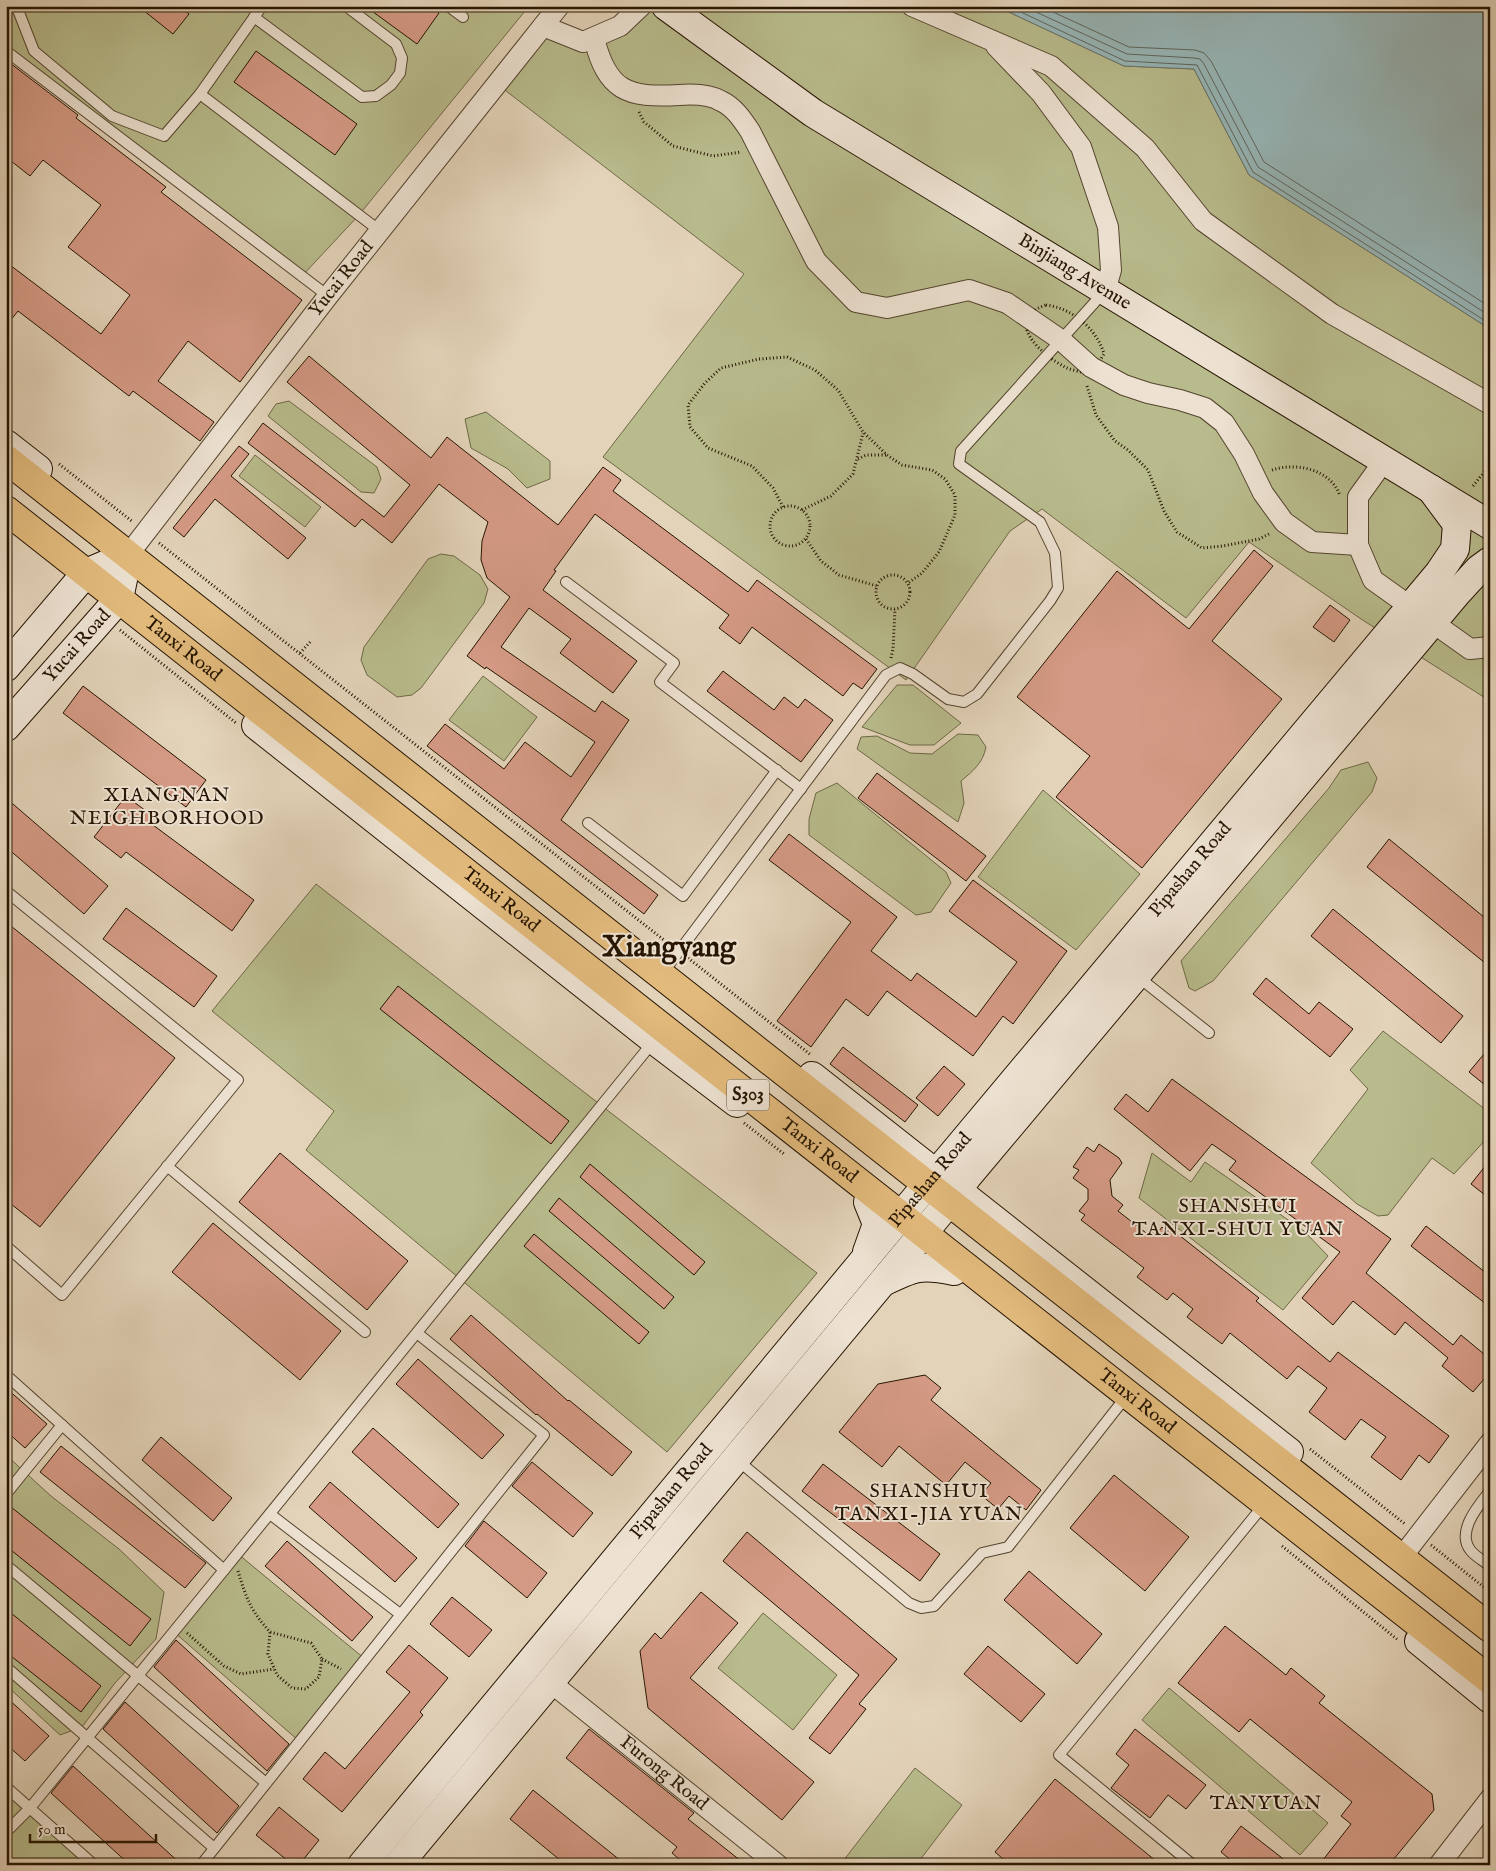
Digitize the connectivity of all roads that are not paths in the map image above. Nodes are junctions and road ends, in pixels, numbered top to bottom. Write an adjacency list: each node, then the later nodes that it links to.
1 (13, 6): 15 (lane)
2 (262, 6): 9 (lane)
3 (346, 6): 9 (lane)
4 (448, 6): 10 (lane)
5 (559, 6): 11 (street, Yucai Road)
6 (641, 6): 12 (street)
7 (666, 6): 17 (street, Binjiang Avenue)
8 (912, 6): 13 (street)
9 (254, 17): 15 (lane)
10 (463, 17)
11 (543, 26): 12 (street); 16 (street, Yucai Road)
12 (594, 38): 19 (street)
13 (989, 40): 17 (street); 20 (street)
14 (6, 51): 18 (lane)
15 (200, 94): 16 (lane)
16 (380, 231): 18 (street, Yucai Road)
17 (1105, 291): 19 (lane); 23 (street, Binjiang Avenue)
18 (328, 296): 28 (street, Yucai Road)
19 (1061, 340): 29 (street); 39 (lane)
20 (1490, 404)
21 (6, 444): 28 (street)
22 (6, 459): 28 (main road, S303)
23 (1384, 461): 24 (street, Binjiang Avenue); 29 (street)
24 (1431, 489): 26 (street, Binjiang Avenue); 34 (street, Pipashan Road)
25 (6, 510): 31 (main road, Tanxi Road / S303)
26 (1490, 526)
27 (6, 527): 31 (street)
28 (136, 544): 31 (street, Yucai Road); 33 (street, Yucai Road); 42 (main road, S303)
29 (1358, 545): 34 (street)
30 (1490, 561): 34 (street, Pipashan Road)
31 (82, 578): 33 (main road, Tanxi Road / S303); 36 (street, Yucai Road)
32 (566, 582): 38 (lane)
33 (110, 608): 37 (street, Yucai Road); 45 (main road, Tanxi Road / S303)
34 (1423, 614): 35 (street); 43 (street, Pipashan Road); 46 (street, Pipashan Road)
35 (1487, 653)
36 (6, 667)
37 (6, 727)
38 (777, 770): 39 (lane); 40 (lane)
39 (801, 789): 42 (lane)
40 (588, 822)
41 (6, 891): 48 (lane)
42 (670, 964): 47 (street); 49 (main road, S303)
43 (1136, 976): 44 (lane); 46 (street, Pipashan Road)
44 (1209, 1033)
45 (659, 1034): 51 (street); 53 (main road, Tanxi Road / S303); 60 (lane)
46 (981, 1141): 47 (street); 49 (street, Pipashan Road); 50 (street, Pipashan Road); 52 (street)
47 (906, 1150): 49 (street)
48 (167, 1166): 55 (lane); 59 (lane)
49 (932, 1179): 50 (main road, S303); 53 (street, Pipashan Road)
50 (954, 1196): 52 (street); 54 (street, Pipashan Road); 70 (main road, S303)
51 (868, 1202): 53 (street); 56 (street)
52 (990, 1216): 70 (street)
53 (898, 1220): 54 (main road, Tanxi Road / S303); 56 (street, Pipashan Road)
54 (919, 1237): 57 (street); 58 (street, Pipashan Road); 79 (main road, Tanxi Road / S303)
55 (6, 1246)
56 (863, 1262): 91 (street, Pipashan Road)
57 (954, 1271): 58 (street); 62 (street)
58 (882, 1282): 65 (street, Pipashan Road)
59 (365, 1332)
60 (417, 1333): 69 (lane); 75 (lane)
61 (6, 1374): 63 (lane)
62 (1121, 1404): 65 (lane); 68 (street)
63 (62, 1425): 67 (lane); 73 (lane)
64 (1490, 1443): 70 (street)
65 (735, 1459): 80 (street, Pipashan Road)
66 (1490, 1491): 72 (lane)
67 (6, 1494)
68 (1258, 1512): 81 (street); 94 (lane)
69 (270, 1514): 73 (lane); 75 (lane)
70 (1410, 1547): 74 (street); 76 (main road, S303)
71 (6, 1565): 78 (lane)
72 (1490, 1566)
73 (224, 1570): 78 (lane)
74 (1490, 1611)
75 (400, 1614): 83 (lane)
76 (1490, 1628)
77 (6, 1667): 82 (lane)
78 (139, 1674): 82 (lane); 83 (lane)
79 (1490, 1680)
80 (550, 1682): 92 (street, Pipashan Road); 93 (street, Furong Road)
81 (1490, 1699)
82 (87, 1738): 86 (lane); 88 (lane)
83 (266, 1783): 88 (lane)
84 (6, 1787): 86 (lane)
85 (1490, 1799): 95 (street)
86 (30, 1808): 87 (lane); 89 (lane)
87 (6, 1832)
88 (214, 1848): 90 (lane)
89 (94, 1865)
90 (201, 1865)
91 (362, 1865)
92 (398, 1865)
93 (778, 1865)
94 (1193, 1865)
95 (1440, 1865)

